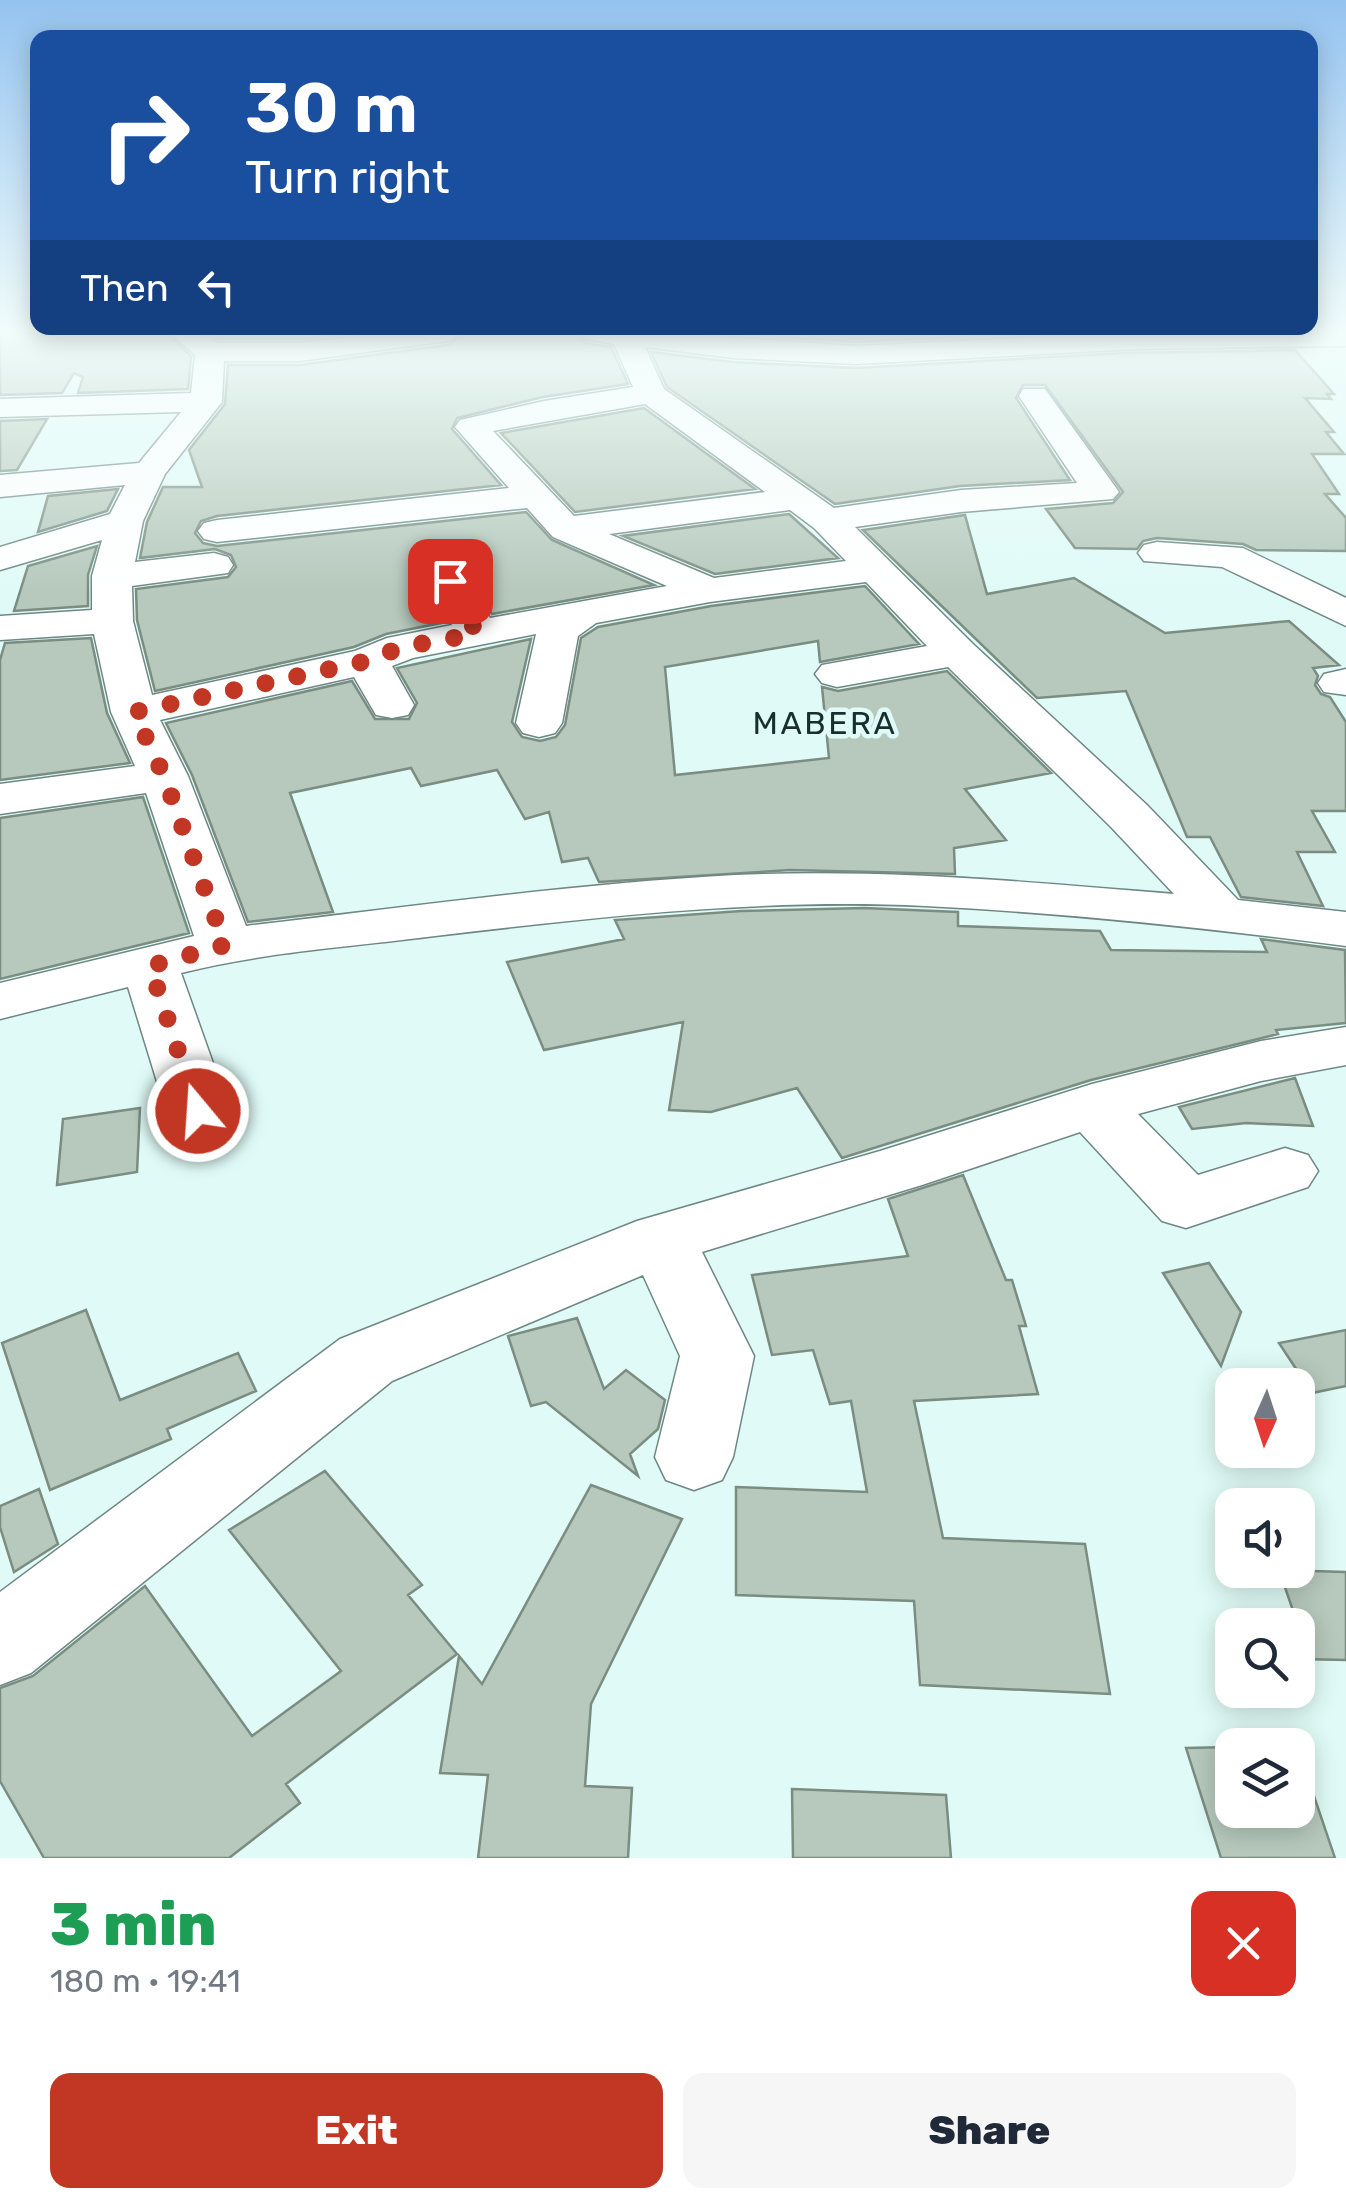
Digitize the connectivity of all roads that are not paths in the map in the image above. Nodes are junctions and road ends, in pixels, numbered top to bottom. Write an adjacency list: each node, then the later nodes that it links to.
1 (192, 420): 5 (street)
2 (462, 420): 7 (street)
3 (686, 420): 8 (street)
4 (1051, 420): 8 (street)
5 (149, 472): 6 (street); 9 (street)
6 (0, 486)
7 (536, 496): 10 (street); 14 (street)
8 (811, 510): 10 (street); 13 (street)
9 (126, 521): 12 (street); 14 (street)
10 (566, 529): 16 (street)
11 (1157, 554): 17 (street)
12 (0, 559)
13 (875, 569): 16 (street); 22 (street)
14 (112, 576): 19 (street)
15 (450, 581): 21 (street)
16 (710, 590): 18 (street)
17 (1346, 614)
18 (581, 616): 21 (street); 27 (street)
19 (112, 621): 20 (street); 26 (street)
20 (0, 628)
21 (477, 634): 23 (street)
22 (958, 652): 24 (street); 30 (street)
23 (367, 661): 25 (street); 26 (street)
24 (837, 674)
25 (392, 705)
26 (134, 712): 28 (street)
27 (539, 723)
28 (164, 776): 29 (street); 32 (street)
29 (0, 799)
30 (1222, 914): 31 (street); 32 (street)
31 (1346, 929)
32 (225, 945): 33 (street)
33 (150, 966): 34 (street); 37 (street)
34 (0, 1001)
35 (1346, 1046): 36 (street)
36 (1092, 1105): 38 (street); 39 (street)
37 (198, 1111)
38 (1286, 1172)
39 (661, 1240): 40 (street); 41 (street)
40 (694, 1456)
41 (0, 1644)

